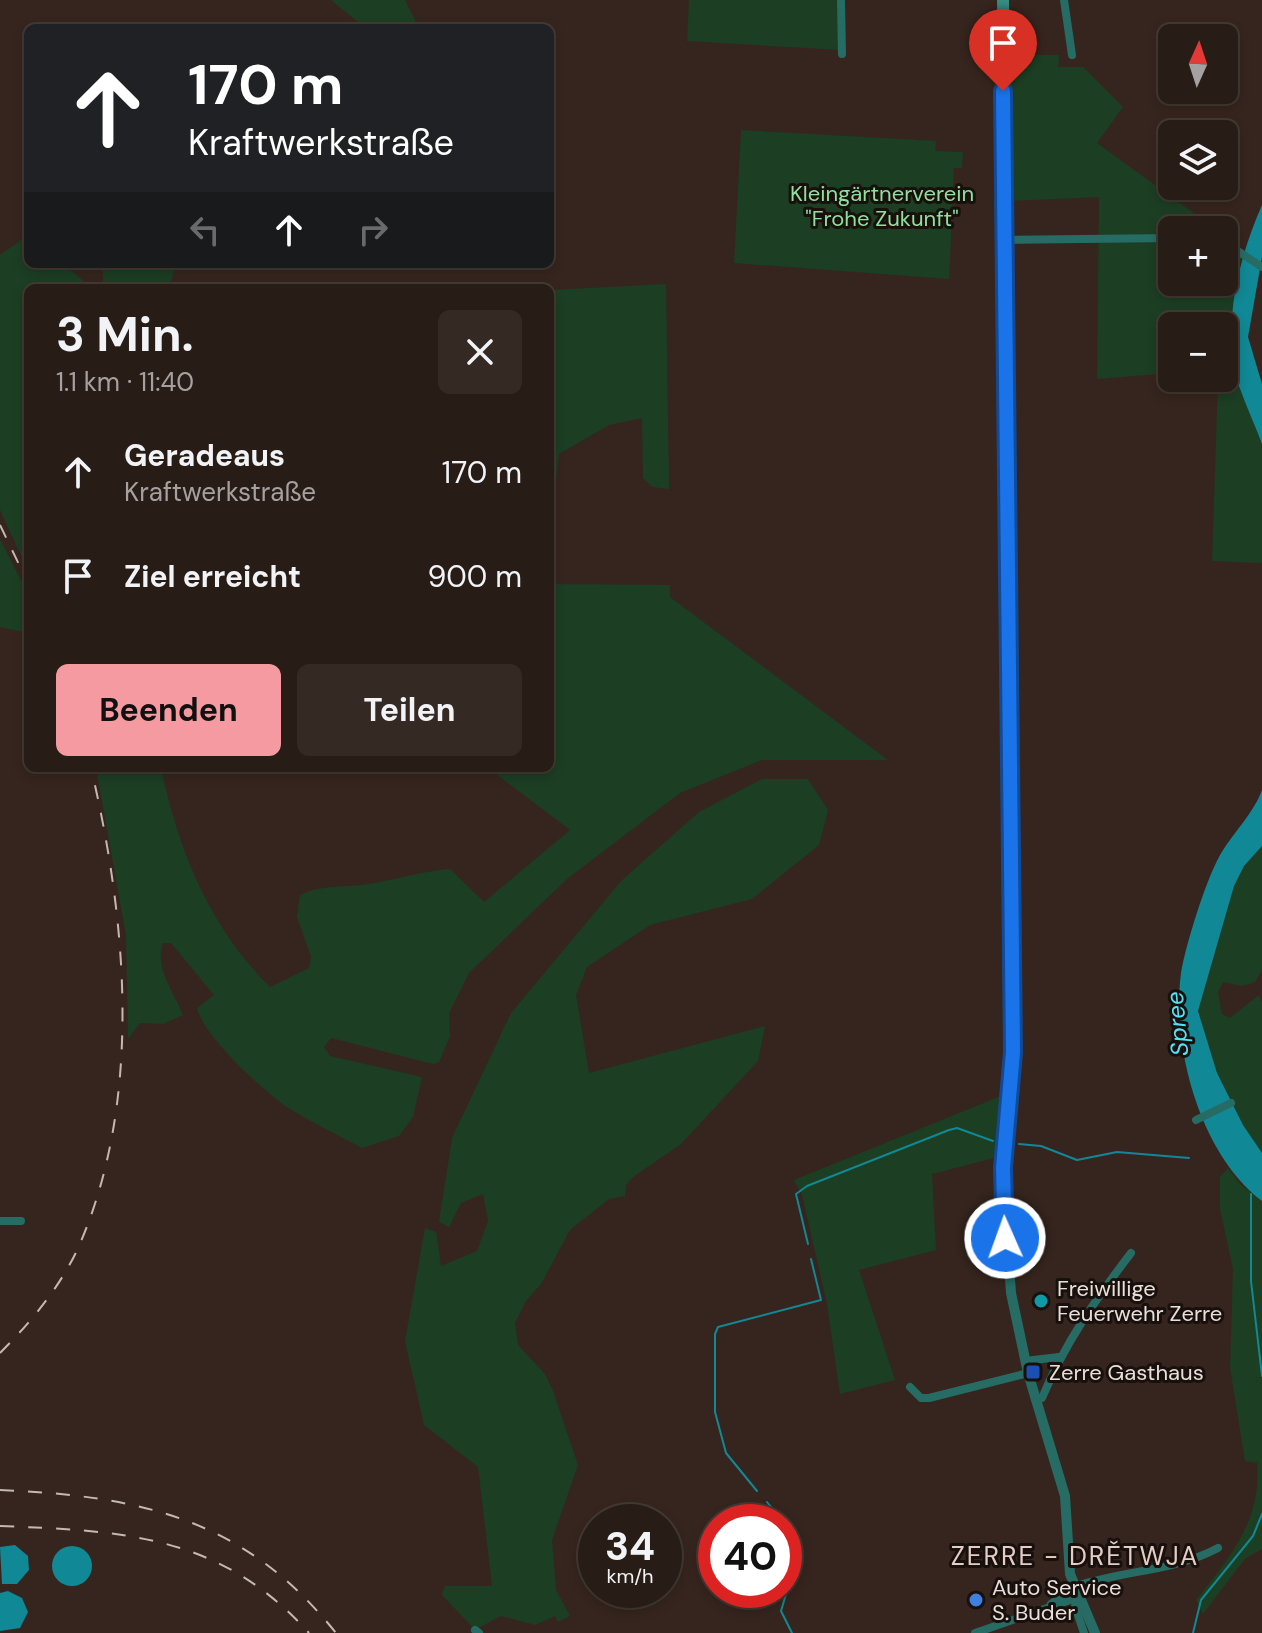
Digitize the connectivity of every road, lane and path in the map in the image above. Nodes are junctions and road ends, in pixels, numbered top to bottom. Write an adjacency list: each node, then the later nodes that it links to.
1 (841, 0): 4 (street)
2 (1003, 0): 7 (main road)
3 (1064, 0): 5 (street)
4 (842, 54)
5 (1072, 55)
6 (1158, 238): 7 (street)
7 (1005, 240): 10 (main road)
8 (1238, 250): 9 (street)
9 (1262, 267)
10 (1013, 1054): 17 (street)
11 (1231, 1103): 12 (street)
12 (1196, 1120)
13 (0, 1221): 14 (street)
14 (21, 1221)
15 (1131, 1253): 16 (street)
16 (1059, 1357): 17 (street); 19 (street)
17 (1027, 1367): 18 (street); 19 (street)
18 (910, 1387)
19 (1036, 1400): 21 (street)
20 (1218, 1548): 21 (street)
21 (1077, 1592): 22 (street); 23 (street); 24 (street)
22 (975, 1633)
23 (1084, 1633)
24 (1095, 1633)

